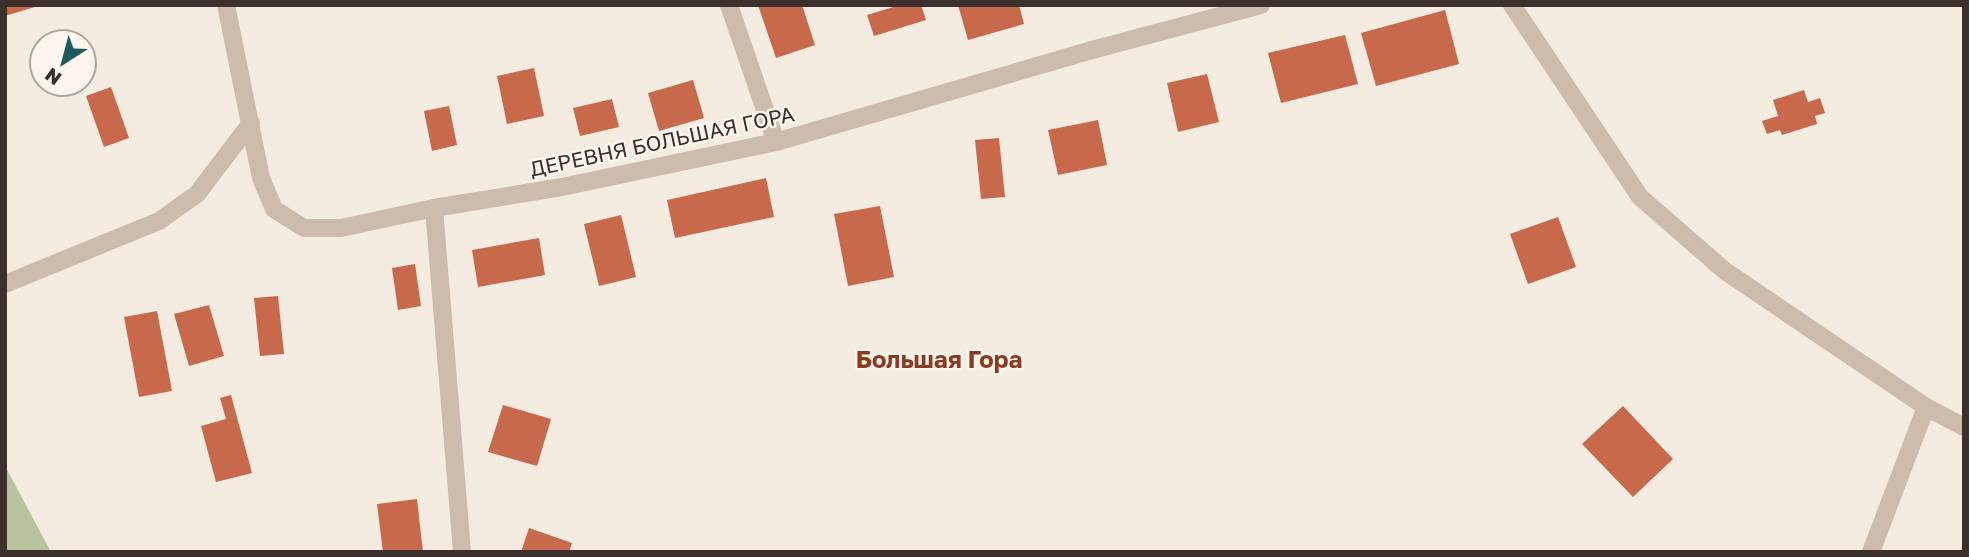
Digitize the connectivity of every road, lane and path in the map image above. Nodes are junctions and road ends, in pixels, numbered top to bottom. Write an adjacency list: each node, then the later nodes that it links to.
1 (226, 5): 5 (street, ДЕРЕВНЯ БОЛЬШАЯ ГОРА)
2 (729, 5): 6 (street)
3 (1261, 5): 6 (street, ДЕРЕВНЯ БОЛЬШАЯ ГОРА)
4 (1512, 5): 9 (street)
5 (251, 123): 7 (street, ДЕРЕВНЯ БОЛЬШАЯ ГОРА); 8 (street)
6 (776, 142): 7 (street, ДЕРЕВНЯ БОЛЬШАЯ ГОРА)
7 (434, 208): 11 (street)
8 (5, 284)
9 (1926, 407): 10 (street); 12 (street)
10 (1964, 426)
11 (462, 552)
12 (1871, 552)

